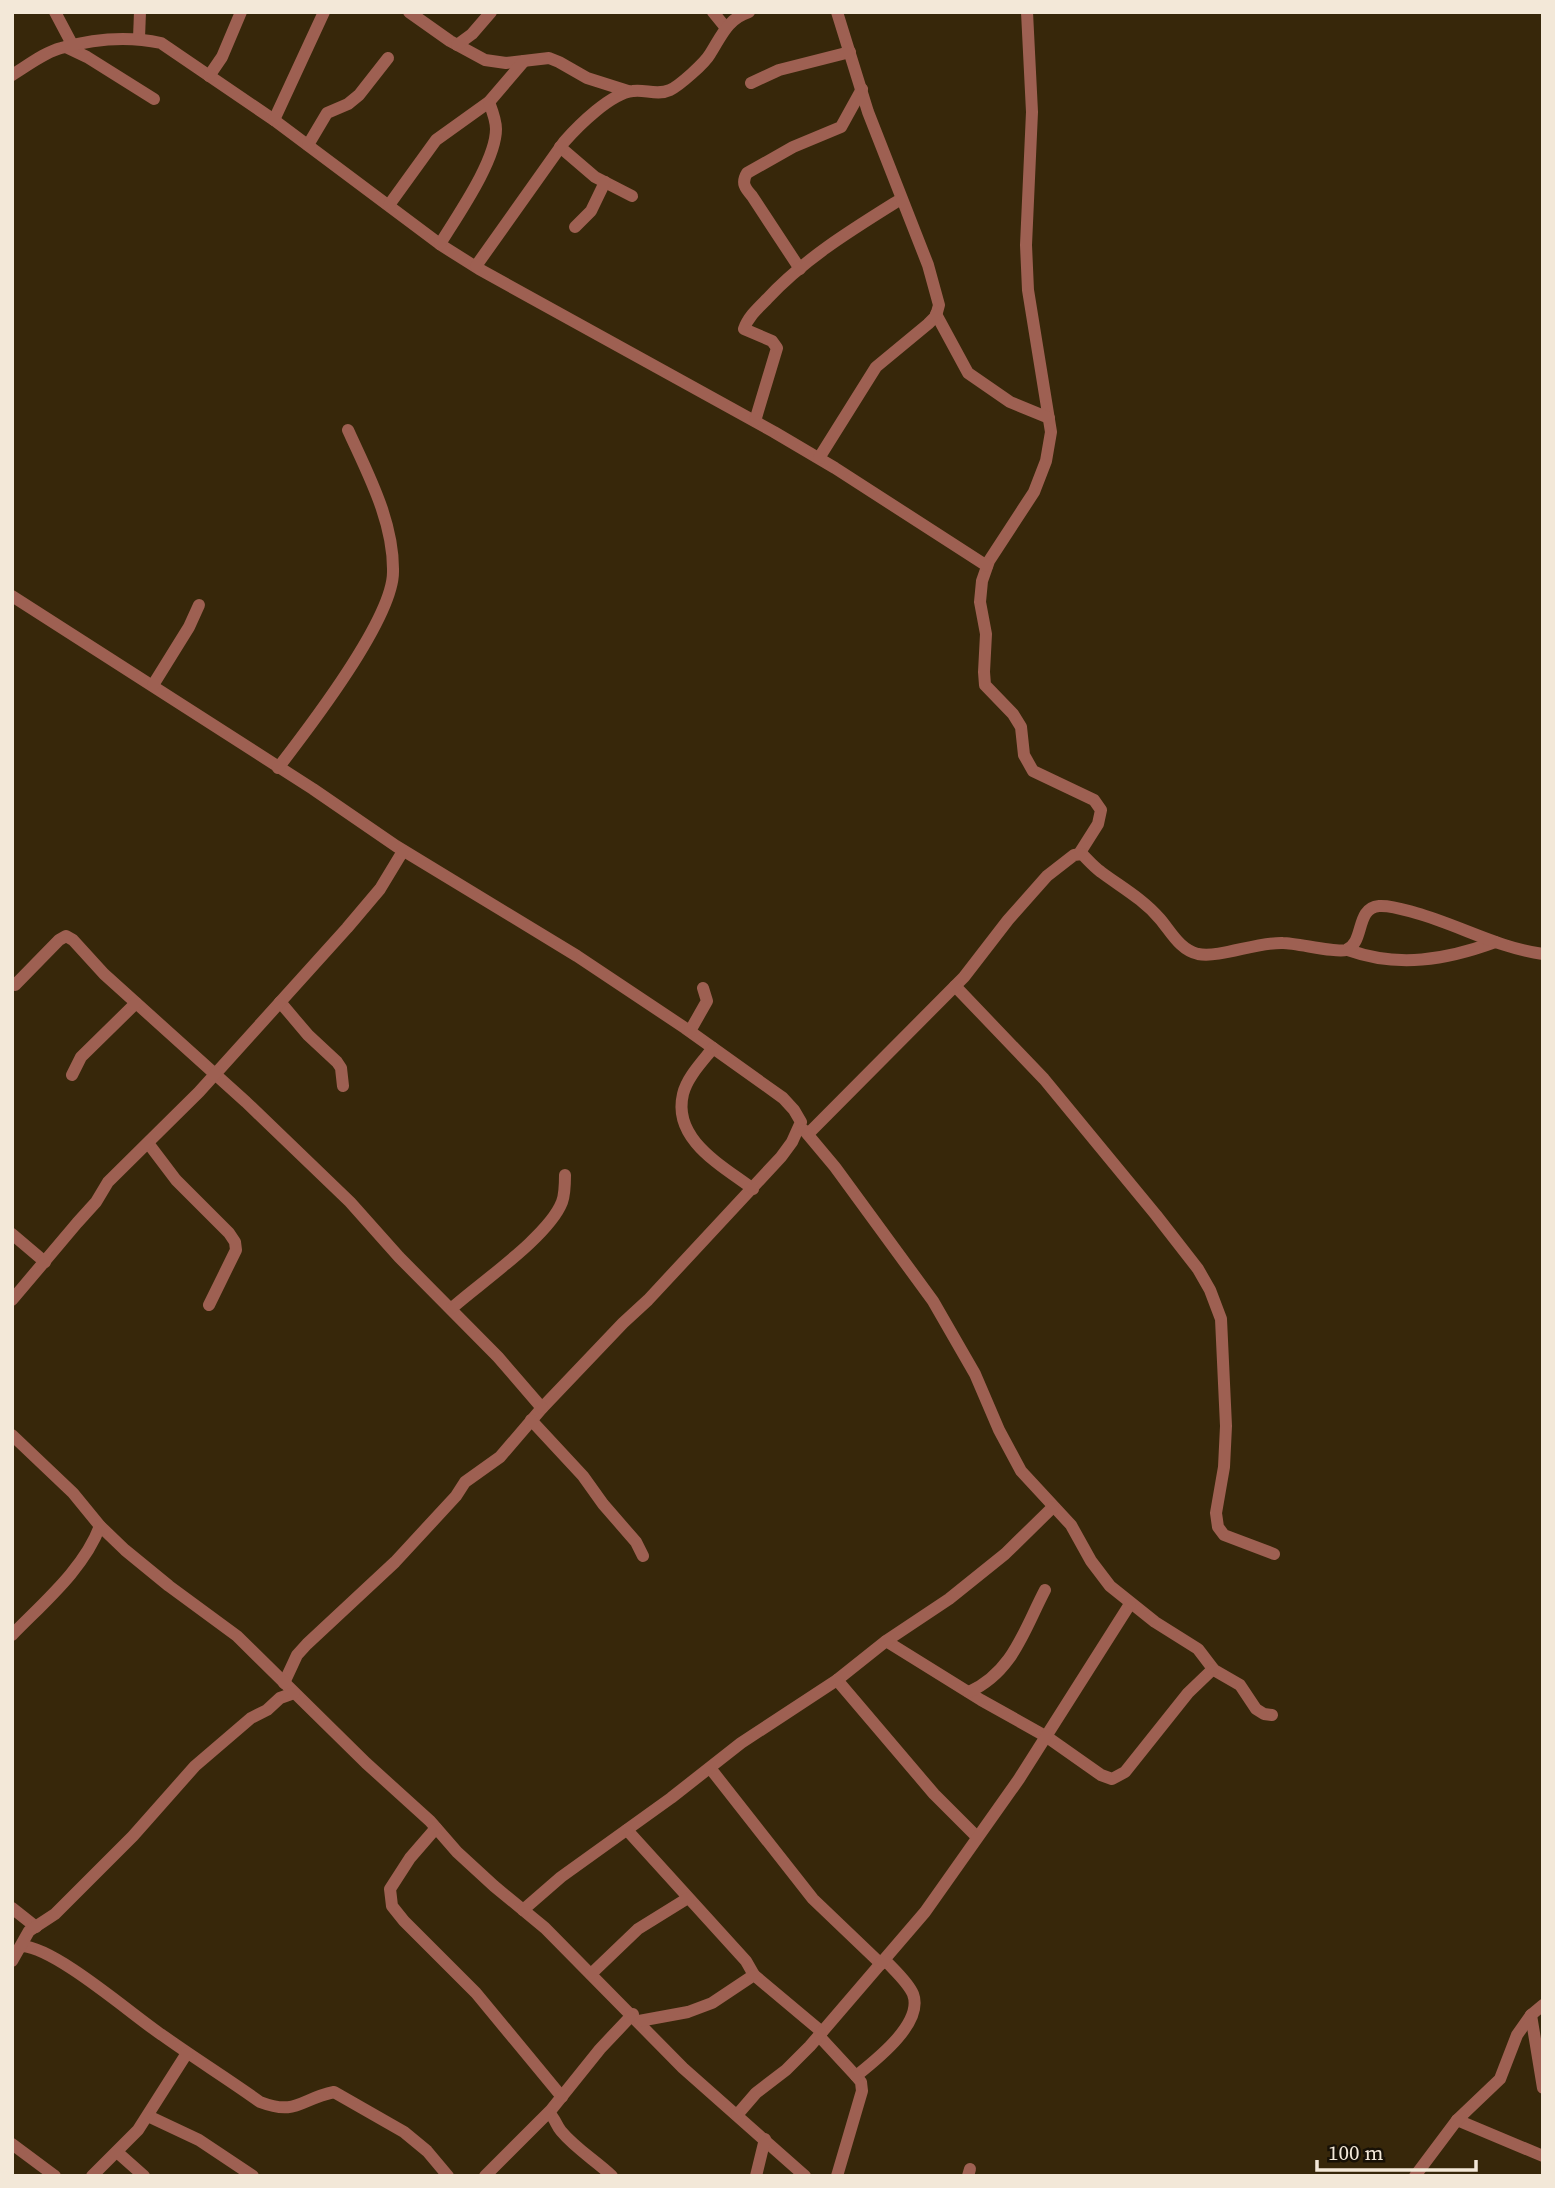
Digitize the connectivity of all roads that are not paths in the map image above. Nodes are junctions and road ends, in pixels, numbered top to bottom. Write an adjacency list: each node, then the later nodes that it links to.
1 (55, 12): 14 (street)
2 (140, 12): 12 (street)
3 (242, 12): 19 (street)
4 (324, 12): 25 (street)
5 (409, 12): 13 (street)
6 (491, 12): 13 (street)
7 (713, 12): 11 (street)
8 (749, 12): 11 (street)
9 (837, 12): 15 (street)
10 (1027, 12): 37 (street)
11 (726, 28): 22 (street)
12 (139, 38): 14 (street); 19 (street)
13 (457, 45): 17 (street)
14 (69, 46): 18 (street); 23 (street)
15 (850, 52): 20 (street); 21 (street)
16 (388, 58): 26 (street)
17 (524, 61): 22 (street); 24 (street)
18 (12, 75)
19 (209, 76): 25 (street)
20 (751, 83)
21 (862, 89): 30 (street); 35 (street)
22 (628, 91): 27 (street)
23 (153, 99)
24 (489, 102): 31 (street); 33 (street)
25 (274, 120): 26 (street)
26 (308, 145): 31 (street)
27 (560, 147): 28 (street); 34 (street)
28 (605, 182): 29 (street); 32 (street)
29 (632, 196)
30 (901, 199): 35 (street); 36 (street)
31 (389, 205): 33 (street)
32 (575, 227)
33 (440, 244): 34 (street)
34 (475, 267): 38 (street)
35 (800, 268): 38 (street)
36 (936, 314): 37 (street); 40 (street)
37 (1049, 418): 41 (street)
38 (755, 421): 40 (street)
39 (348, 430): 45 (street)
40 (819, 458): 41 (street)
41 (987, 566): 47 (street)
42 (12, 596): 44 (street)
43 (199, 605): 44 (street)
44 (153, 685): 45 (street)
45 (278, 768): 46 (street)
46 (403, 851): 54 (street); 56 (street)
47 (1079, 855): 49 (street); 52 (street)
48 (1495, 942): 49 (street); 49 (street); 50 (street)
49 (1348, 950)
50 (1543, 954)
51 (15, 985): 55 (street)
52 (955, 986): 61 (street); 75 (street)
53 (703, 988): 56 (street)
54 (280, 1002): 59 (street); 60 (street)
55 (136, 1003): 58 (street); 59 (street)
56 (690, 1031): 57 (street)
57 (713, 1048): 61 (street); 64 (street)
58 (72, 1075)
59 (215, 1075): 62 (street); 69 (street)
60 (344, 1086)
61 (804, 1130): 64 (street); 73 (street)
62 (148, 1143): 66 (street); 68 (street)
63 (565, 1175): 69 (street)
64 (753, 1189): 70 (street)
65 (12, 1234): 66 (street)
66 (44, 1262): 67 (street)
67 (12, 1300)
68 (209, 1304)
69 (452, 1308): 70 (street)
70 (542, 1408): 71 (street)
71 (531, 1420): 76 (street); 83 (street)
72 (13, 1439): 74 (street)
73 (1054, 1507): 78 (street); 80 (street)
74 (100, 1526): 79 (street); 83 (street)
75 (1274, 1554)
76 (643, 1556)
77 (1045, 1590): 84 (street)
78 (1130, 1604): 81 (street); 87 (street)
79 (12, 1635)
80 (886, 1641): 82 (street); 84 (street)
81 (1213, 1669): 86 (street); 87 (street)
82 (837, 1680): 88 (street); 91 (street)
83 (284, 1682): 85 (street)
84 (969, 1692): 87 (street)
85 (294, 1693): 89 (street); 95 (street)
86 (1272, 1715)
87 (1047, 1737): 91 (street)
88 (710, 1768): 90 (street); 98 (street)
89 (436, 1828): 94 (street); 108 (street)
90 (628, 1830): 92 (street); 94 (street)
91 (977, 1838): 98 (street)
92 (688, 1898): 99 (street); 100 (street)
93 (12, 1908): 95 (street)
94 (523, 1910): 99 (street)
95 (36, 1927): 96 (street)
96 (22, 1946): 97 (street); 105 (street)
97 (12, 1961)
98 (883, 1962): 104 (street); 106 (street)
99 (591, 1974): 103 (street)
100 (754, 1975): 103 (street); 104 (street)
101 (1543, 2005): 102 (street)
102 (1531, 2015): 107 (street); 112 (street)
103 (636, 2018): 108 (street); 110 (street)
104 (820, 2034): 106 (street); 110 (street)
105 (187, 2053): 111 (street); 121 (street)
106 (856, 2076): 126 (street)
107 (1543, 2088)
108 (562, 2097): 109 (street)
109 (549, 2113): 122 (street); 123 (street)
110 (737, 2115): 113 (street)
111 (148, 2116): 115 (street); 120 (street)
112 (1457, 2120): 116 (street); 127 (street)
113 (765, 2139): 124 (street); 125 (street)
114 (12, 2144): 118 (street)
115 (117, 2152): 117 (street); 119 (street)
116 (1543, 2156)
117 (94, 2175)
118 (55, 2176)
119 (144, 2176)
120 (253, 2176)
121 (448, 2176)
122 (485, 2176)
123 (612, 2176)
124 (756, 2176)
125 (805, 2176)
126 (837, 2176)
127 (1415, 2176)

